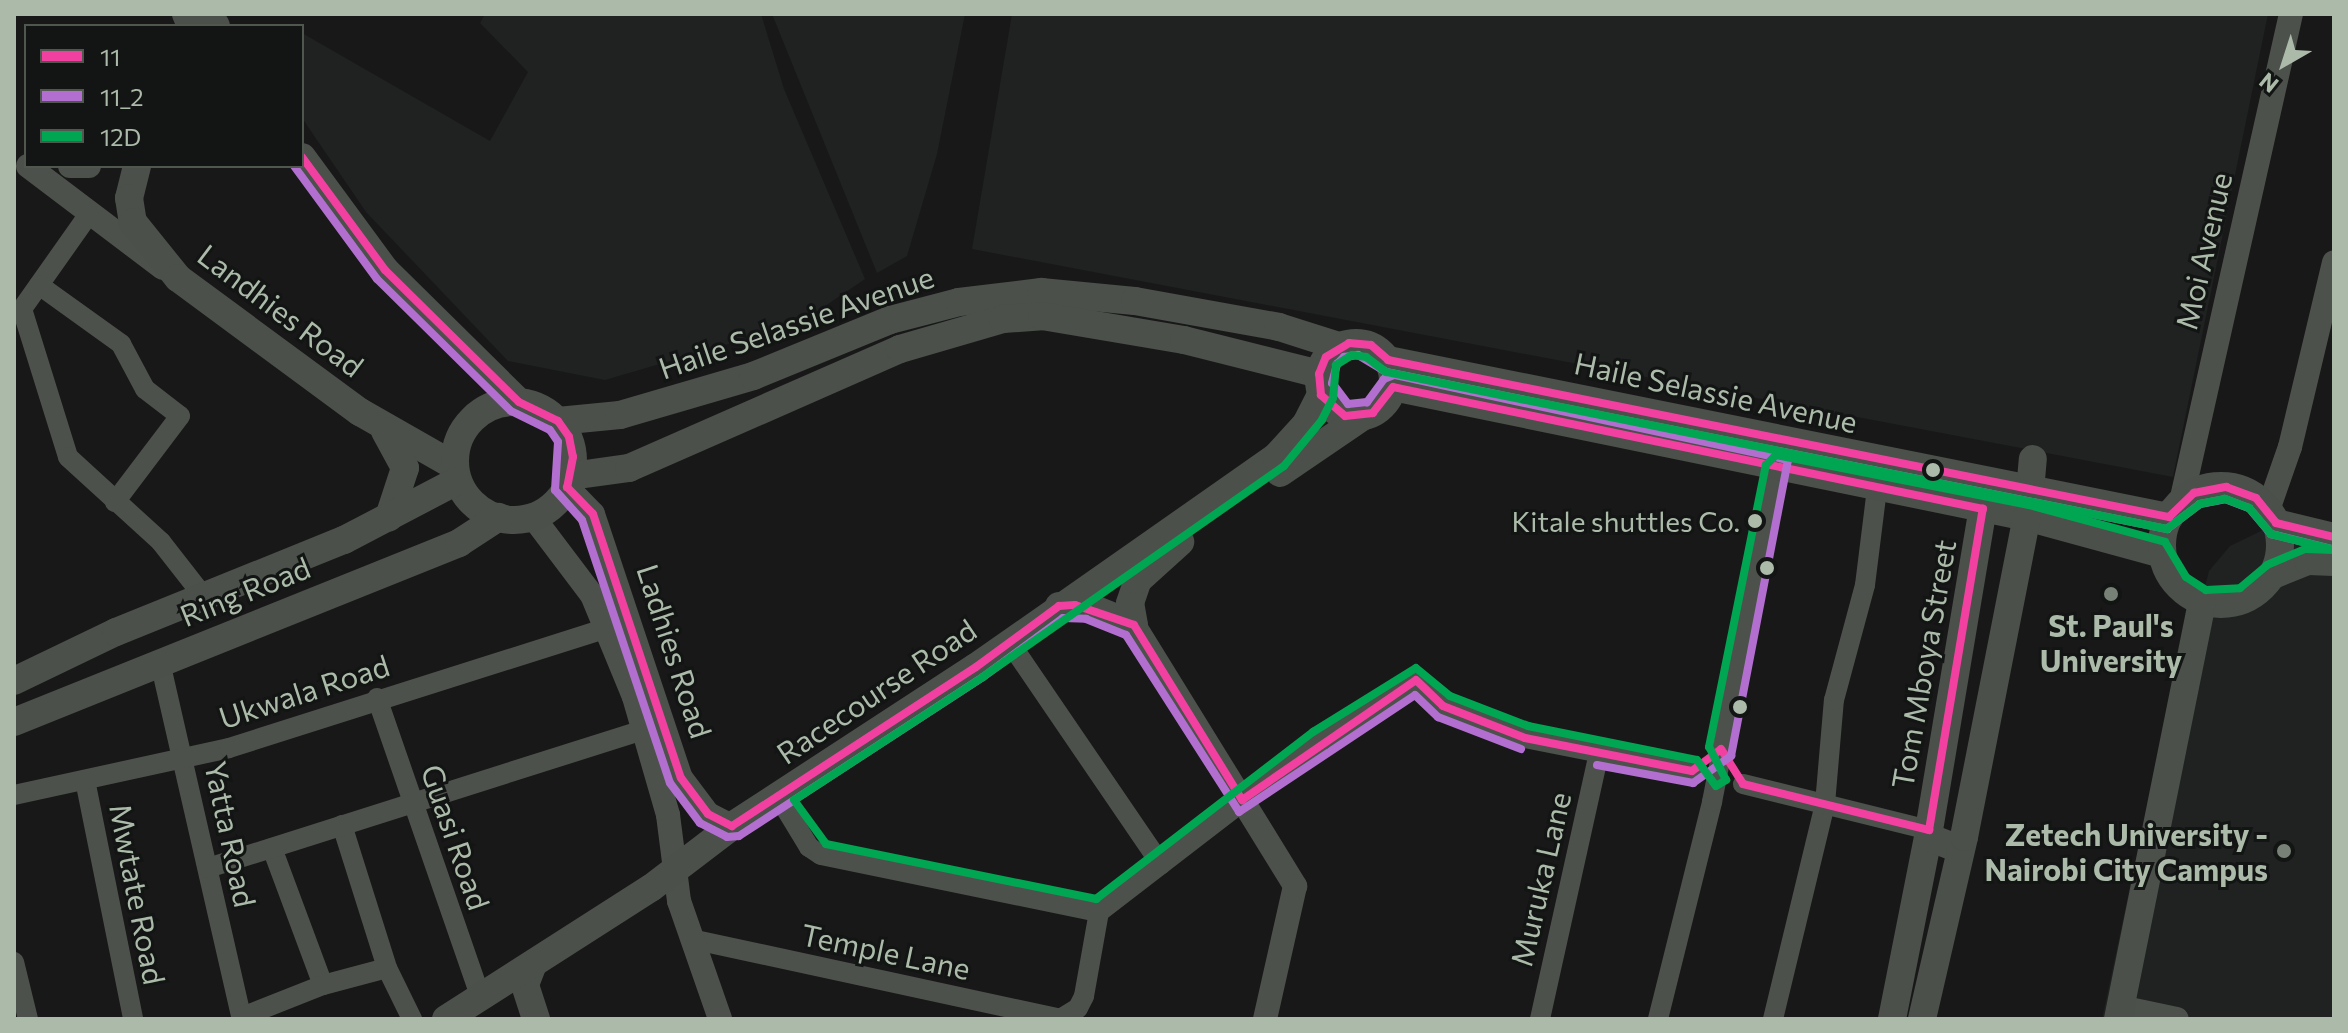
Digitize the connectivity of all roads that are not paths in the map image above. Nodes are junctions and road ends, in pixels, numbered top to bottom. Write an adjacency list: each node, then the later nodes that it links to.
1 (2291, 14): 25 (street, Moi Avenue)
2 (304, 160): 13 (main road)
3 (31, 168): 5 (street)
4 (136, 168): 7 (main road, Landhies Road)
5 (89, 214): 7 (street); 8 (street)
6 (2334, 262): 26 (street)
7 (178, 278): 16 (main road, Landhies Road)
8 (39, 285): 9 (street); 22 (street)
9 (18, 309): 22 (street)
10 (1339, 346): 11 (main road, Haile Selassie Avenue); 12 (main road); 15 (main road, Haile Selassie Avenue)
11 (1391, 374): 14 (main road); 18 (main road, Haile Selassie Avenue); 23 (main road, Haile Selassie Avenue)
12 (1320, 384): 14 (main road, Haile Selassie Avenue); 20 (main road, Haile Selassie Avenue); 36 (main road, Racecourse Road)
13 (519, 402): 15 (main road); 19 (main road)
14 (1362, 417): 37 (main road)
15 (558, 421): 20 (main road)
16 (381, 426): 19 (main road, Landhies Road); 27 (main road)
17 (2033, 459): 23 (main road)
18 (1778, 467): 21 (main road, Haile Selassie Avenue); 45 (street)
19 (455, 473): 27 (main road, Ring Road); 28 (main road)
20 (569, 482): 29 (main road); 60 (street, Ladhies Road)
21 (1877, 489): 24 (main road, Haile Selassie Avenue); 57 (street)
22 (115, 502): 34 (street)
23 (2028, 504): 24 (main road, Haile Selassie Avenue); 25 (main road, Haile Selassie Avenue); 31 (main road, Haile Selassie Avenue); 58 (main road)
24 (1983, 509): 54 (main road, Tom Mboya Street)
25 (2175, 509): 26 (main road); 31 (main road)
26 (2272, 516): 30 (main road); 33 (main road)
27 (389, 517): 34 (main road, Ring Road)
28 (499, 517): 29 (main road); 40 (main road, Ring Road)
29 (533, 517): 38 (street, Ladhies Road)
30 (2334, 537)
31 (2162, 554): 35 (main road)
32 (2334, 562): 33 (main road)
33 (2273, 575): 35 (main road)
34 (204, 597): 41 (main road, Ring Road)
35 (2211, 602): 74 (main road)
36 (1059, 606): 37 (main road); 39 (main road, Racecourse Road)
37 (1134, 625): 53 (street)
38 (608, 628): 42 (street, Ukwala Road); 44 (street, Ladhies Road)
39 (1010, 643): 52 (main road, Racecourse Road); 64 (street)
40 (160, 662): 43 (main road, Ring Road); 47 (street, Yatta Road)
41 (14, 681)
42 (377, 698): 47 (street, Ukwala Road); 55 (street, Guasi Road)
43 (14, 722)
44 (645, 729): 55 (street); 66 (street, Ladhies Road)
45 (1721, 749): 48 (street); 50 (street); 56 (street)
46 (1599, 753): 48 (street); 53 (street); 83 (street, Muruka Lane)
47 (184, 760): 49 (street, Ukwala Road); 65 (street, Yatta Road)
48 (1692, 771): 56 (street)
49 (85, 780): 51 (street, Ukwala Road); 77 (street, Mwtate Road)
50 (1743, 784): 56 (street); 57 (street)
51 (14, 795)
52 (778, 796): 60 (main road, Racecourse Road); 67 (street)
53 (1242, 800): 64 (street); 82 (street)
54 (1934, 800): 58 (main road); 61 (main road, Tom Mboya Street)
55 (412, 801): 59 (street); 73 (street, Guasi Road)
56 (1712, 802): 84 (street)
57 (1825, 804): 61 (street); 85 (street)
58 (1969, 809): 62 (main road)
59 (342, 825): 63 (street); 71 (street)
60 (732, 826): 66 (main road, Racecourse Road)
61 (1928, 834): 62 (main road); 86 (main road, Tom Mboya Street)
62 (1963, 843): 87 (main road)
63 (272, 848): 65 (street); 72 (street)
64 (1161, 864): 67 (street)
65 (208, 868): 75 (street, Yatta Road)
66 (674, 872): 68 (street, Ladhies Road); 70 (main road, Racecourse Road)
67 (1099, 912): 68 (street, Temple Lane)
68 (691, 939): 81 (street, Ladhies Road)
69 (14, 962): 76 (street)
70 (533, 964): 73 (main road, Racecourse Road); 80 (main road)
71 (387, 968): 72 (street); 78 (street)
72 (323, 985): 75 (street)
73 (480, 995): 79 (main road, Racecourse Road)
74 (2127, 1014): 88 (street)
75 (242, 1018)
76 (28, 1019)
77 (133, 1019)
78 (412, 1019)
79 (446, 1019)
80 (536, 1019)
81 (720, 1019)
82 (1265, 1019)
83 (1540, 1019)
84 (1658, 1019)
85 (1773, 1019)
86 (1892, 1019)
87 (1922, 1019)
88 (2177, 1019)

